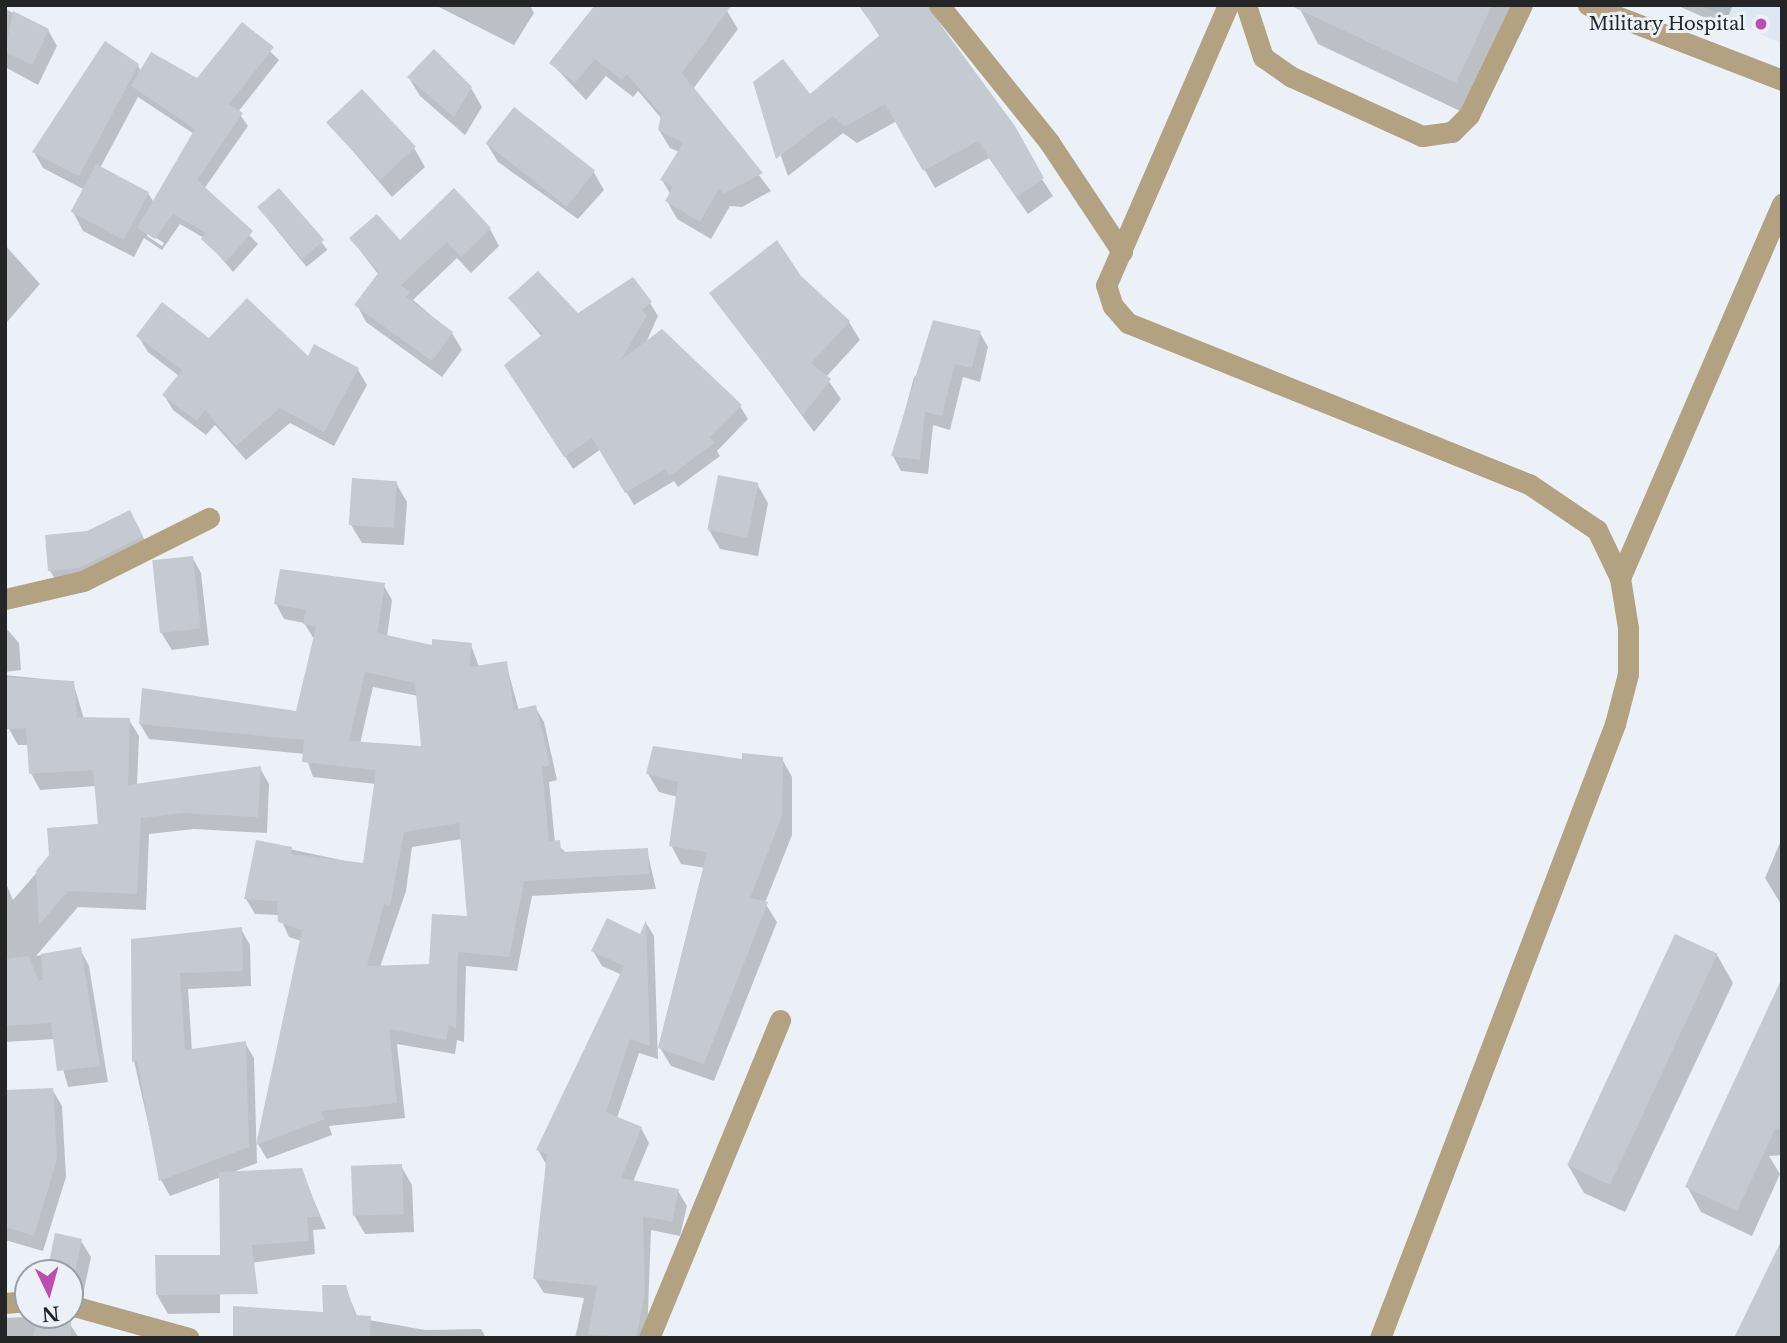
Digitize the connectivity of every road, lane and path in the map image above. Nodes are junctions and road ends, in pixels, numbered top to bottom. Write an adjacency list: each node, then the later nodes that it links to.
1 (939, 5): 8 (street)
2 (1228, 5): 8 (street)
3 (1247, 5): 4 (street)
4 (1522, 5)
5 (1588, 5): 6 (street)
6 (1782, 80)
7 (1782, 203): 10 (street)
8 (1122, 252): 10 (street)
9 (209, 518): 11 (street)
10 (1620, 578): 16 (street)
11 (5, 598)
12 (780, 1020): 15 (street)
13 (84, 1309): 14 (street)
14 (189, 1338)
15 (649, 1338)
16 (1380, 1338)

